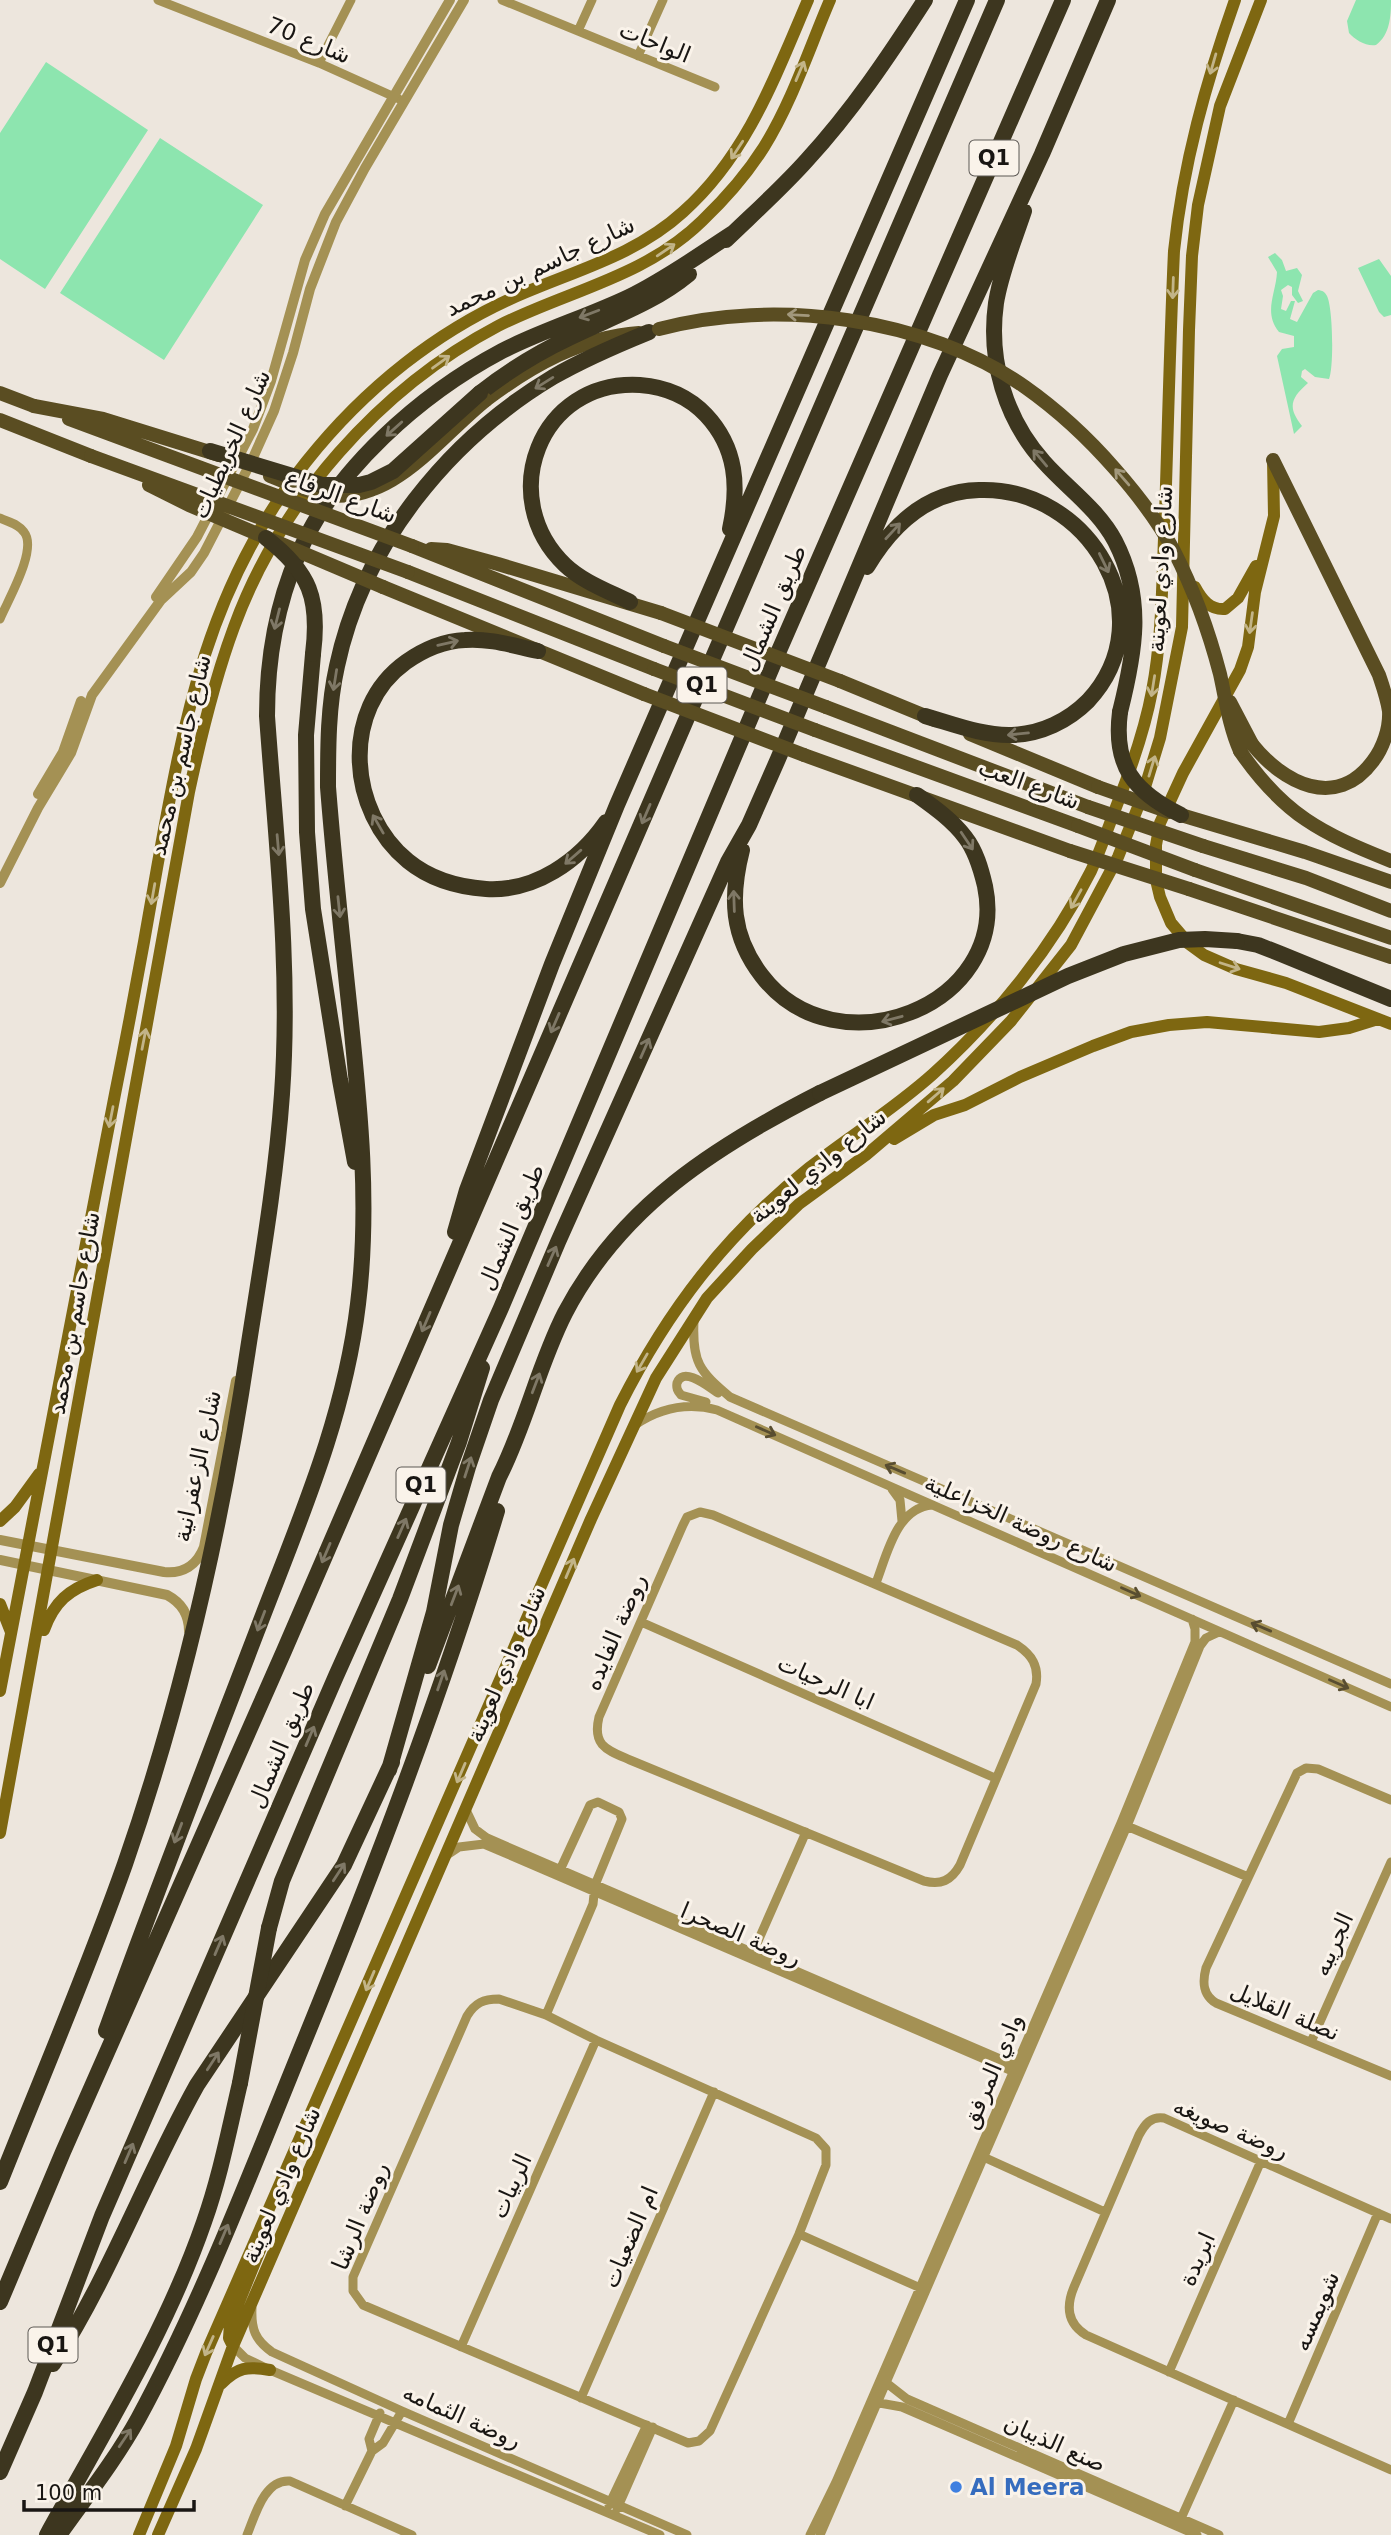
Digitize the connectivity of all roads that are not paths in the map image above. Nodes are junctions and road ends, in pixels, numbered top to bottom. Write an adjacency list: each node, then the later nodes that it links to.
1 (158, 0): 19 (street, شارع 70)
2 (351, 0): 19 (street)
3 (450, 0): 21 (street, شارع الخريطيات)
4 (464, 0): 22 (street, شارع الخريطيات)
5 (502, 0): 17 (street, الواحات)
6 (592, 0): 17 (street)
7 (663, 0): 18 (street)
8 (808, 0): 70 (main road, شارع جاسم بن محمد, one-way to 70)
9 (830, 0): 77 (main road, شارع جاسم بن محمد, one-way to 9)
10 (925, 0): 24 (highway)
11 (967, 0): 38 (highway)
12 (997, 0): 62 (highway, طريق الشمال / Q1, one-way to 62)
13 (1063, 0): 64 (highway, طريق الشمال / Q1)
14 (1108, 0): 23 (highway)
15 (1235, 0): 112 (main road, شارع وادي لعوينة, one-way to 112)
16 (1261, 0): 37 (main road, شارع وادي لعوينة)
17 (578, 31): 18 (street, الواحات)
18 (638, 56): 20 (street, الواحات)
19 (318, 63): 21 (street, شارع 70)
20 (715, 87)
21 (394, 97): 22 (street, شارع 70); 51 (street, شارع الخريطيات)
22 (406, 102): 52 (street, شارع الخريطيات)
23 (1042, 154): 40 (highway); 48 (highway, one-way to 23, bridge)
24 (733, 233): 27 (highway); 65 (highway, one-way to 65)
25 (654, 330): 27 (main road); 45 (main road, one-way to 25, bridge); 61 (highway, one-way to 61)
26 (0, 393): 28 (main road, شارع الرفاع)
27 (483, 396): 30 (highway, bridge)
28 (34, 406): 30 (main road, bridge); 35 (main road, شارع الرفاع, bridge)
29 (0, 419): 31 (main road)
30 (210, 451)
31 (91, 456): 34 (main road, bridge); 55 (main road, شارع العب, bridge)
32 (1273, 460): 36 (main road); 45 (main road)
33 (0, 519): 41 (street)
34 (266, 538): 43 (main road, bridge); 61 (highway, bridge)
35 (414, 547): 39 (main road); 42 (main road, شارع الرفاع)
36 (1264, 550): 37 (main road); 58 (main road, one-way to 58)
37 (1185, 560): 60 (main road, شارع وادي لعوينة, one-way to 37)
38 (722, 565): 39 (highway); 47 (highway)
39 (630, 602): 44 (main road, bridge)
40 (842, 608): 44 (highway, one-way to 44); 49 (highway)
41 (0, 619)
42 (664, 646): 54 (main road, شارع العب, bridge)
43 (538, 652): 46 (main road, bridge); 47 (highway, one-way to 43)
44 (925, 716): 48 (main road, bridge)
45 (1246, 748): 50 (main road)
46 (917, 795): 49 (highway, one-way to 49); 56 (main road, bridge)
47 (617, 805): 62 (highway)
48 (1181, 815): 53 (main road)
49 (748, 825): 93 (highway, one-way to 49)
50 (1391, 861)
51 (0, 868)
52 (0, 883)
53 (1391, 883)
54 (1391, 911)
55 (1391, 937)
56 (1391, 957)
57 (1391, 999): 69 (highway, one-way to 57, bridge)
58 (1378, 1019): 59 (main road); 60 (main road)
59 (1391, 1024)
60 (866, 1155): 63 (main road, شارع وادي لعوينة)
61 (363, 1199): 113 (highway, one-way to 113)
62 (445, 1276): 113 (highway, طريق الشمال / Q1, one-way to 113)
63 (695, 1315): 66 (street, شارع روضة الخزاعلية); 68 (main road, شارع وادي لعوينة)
64 (490, 1332): 130 (highway, طريق الشمال / Q1, one-way to 64); 147 (highway, bridge)
65 (249, 1345): 77 (street, شارع الزعفرانية); 88 (highway)
66 (730, 1396): 67 (street); 90 (street, شارع روضة الخزاعلية, one-way to 66)
67 (727, 1414): 68 (street, شارع روضة الخزاعلية); 71 (street, شارع روضة الخزاعلية, one-way to 71)
68 (633, 1426): 96 (main road, شارع وادي لعوينة, one-way to 68)
69 (513, 1448): 93 (highway, one-way to 69); 148 (highway, one-way to 69)
70 (41, 1471): 73 (main road); 76 (main road, شارع جاسم بن محمد)
71 (892, 1488): 72 (street, شارع روضة الخزاعلية); 74 (street)
72 (932, 1506): 74 (street); 84 (street, شارع روضة الخزاعلية, one-way to 84)
73 (0, 1521)
74 (901, 1523): 82 (street)
75 (0, 1540): 76 (street, شارع الزعفرانية)
76 (27, 1545): 77 (street, شارع الزعفرانية); 79 (main road, شارع جاسم بن محمد)
77 (53, 1550): 80 (main road, شارع جاسم بن محمد)
78 (0, 1560): 79 (street)
79 (23, 1565): 80 (street); 86 (main road, شارع جاسم بن محمد)
80 (49, 1570): 81 (street); 89 (main road, شارع جاسم بن محمد)
81 (97, 1580): 88 (street); 89 (main road)
82 (876, 1583): 85 (street, روضة الفايده); 94 (street, روضة الفايده)
83 (0, 1604): 86 (main road)
84 (1192, 1619): 87 (street, شارع روضة الخزاعلية); 97 (street, وادي المرفق)
85 (641, 1622): 94 (street, ابا الرحيات); 98 (street, روضة الفايده)
86 (11, 1632): 91 (main road, شارع جاسم بن محمد)
87 (1219, 1632): 92 (street, شارع روضة الخزاعلية, one-way to 92); 97 (street, وادي المرفق)
88 (189, 1648): 116 (highway)
89 (32, 1663): 99 (main road)
90 (1391, 1684)
91 (0, 1691)
92 (1391, 1707)
93 (389, 1770): 130 (highway, one-way to 93)
94 (995, 1778): 98 (street, روضة الفايده)
95 (1391, 1800): 103 (street, نصلة القلايل)
96 (466, 1810): 100 (main road, شارع وادي لعوينة); 102 (street, روضة الصحرا)
97 (1124, 1825): 103 (street); 109 (street, وادي المرفق)
98 (806, 1832): 105 (street)
99 (0, 1833)
100 (446, 1856): 104 (street, روضة الصحرا); 123 (main road, شارع وادي لعوينة)
101 (1391, 1862): 108 (street, الجريبه)
102 (560, 1870): 104 (street, روضة الصحرا); 104 (street)
103 (1248, 1877): 108 (street, نصلة القلايل)
104 (596, 1889): 105 (street, روضة الصحرا); 106 (street)
105 (752, 1956): 109 (street, روضة الصحرا)
106 (546, 2015): 107 (street, روضة الرشا); 125 (street, روضة الرشا)
107 (596, 2040): 111 (street, روضة الرشا); 125 (street, الربيات)
108 (1311, 2042): 110 (street, نصلة القلايل)
109 (1018, 2070): 114 (street, وادي المرفق)
110 (1391, 2077)
111 (714, 2092): 120 (street, روضة الرشا); 131 (street, ام الضعيات)
112 (304, 2133): 124 (main road); 149 (main road, شارع وادي لعوينة, one-way to 149)
113 (63, 2152): 122 (highway, طريق الشمال / Q1)
114 (981, 2156): 117 (street); 121 (street, وادي المرفق)
115 (1261, 2161): 117 (street, روضة صويغه); 118 (street, روضة صويغه); 127 (street, ابريدة)
116 (0, 2182)
117 (1105, 2212): 127 (street, روضة صويغه)
118 (1378, 2213): 119 (street, روضة صويغه); 138 (street, شويمسه)
119 (1391, 2219)
120 (799, 2234): 121 (street); 139 (street, روضة الرشا)
121 (923, 2289): 128 (street, وادي المرفق)
122 (0, 2302)
123 (252, 2306): 124 (main road, شارع وادي لعوينة); 134 (street, روضة الثمامه)
124 (233, 2346): 126 (street, روضة الثمامه); 129 (main road, شارع وادي لعوينة)
125 (461, 2347): 131 (street, روضة الرشا)
126 (270, 2371): 129 (main road); 136 (street, روضة الثمامه)
127 (1169, 2372): 132 (street, روضة صويغه)
128 (884, 2381): 133 (street, وادي المرفق); 146 (street, صنع الذيبان)
129 (216, 2389): 150 (main road, شارع وادي لعوينة)
130 (35, 2392): 142 (highway, طريق الشمال / Q1)
131 (581, 2398): 139 (street, روضة الرشا)
132 (1234, 2400): 138 (street, روضة صويغه); 146 (street)
133 (873, 2402): 146 (street, صنع الذيبان); 155 (street, وادي المرفق); 156 (street, وادي المرفق)
134 (385, 2404): 135 (street, روضة الثمامه); 136 (street)
135 (402, 2411): 137 (street); 143 (street, روضة الثمامه)
136 (379, 2417): 137 (street, روضة الثمامه); 140 (street)
137 (395, 2424): 140 (street); 145 (street, روضة الثمامه)
138 (1289, 2424): 141 (street, روضة صويغه)
139 (650, 2426): 143 (street)
140 (372, 2451): 144 (street)
141 (1391, 2470)
142 (0, 2472)
143 (615, 2504): 145 (street); 154 (street, روضة الثمامه)
144 (345, 2506): 151 (street); 152 (street)
145 (610, 2514): 153 (street, روضة الثمامه)
146 (1179, 2522): 157 (street, صنع الذيبان); 158 (street, صنع الذيبان)
147 (47, 2535)
148 (59, 2535)
149 (139, 2535)
150 (158, 2535)
151 (247, 2535)
152 (412, 2535)
153 (660, 2535)
154 (687, 2535)
155 (810, 2535)
156 (820, 2535)
157 (1197, 2535)
158 (1219, 2535)

